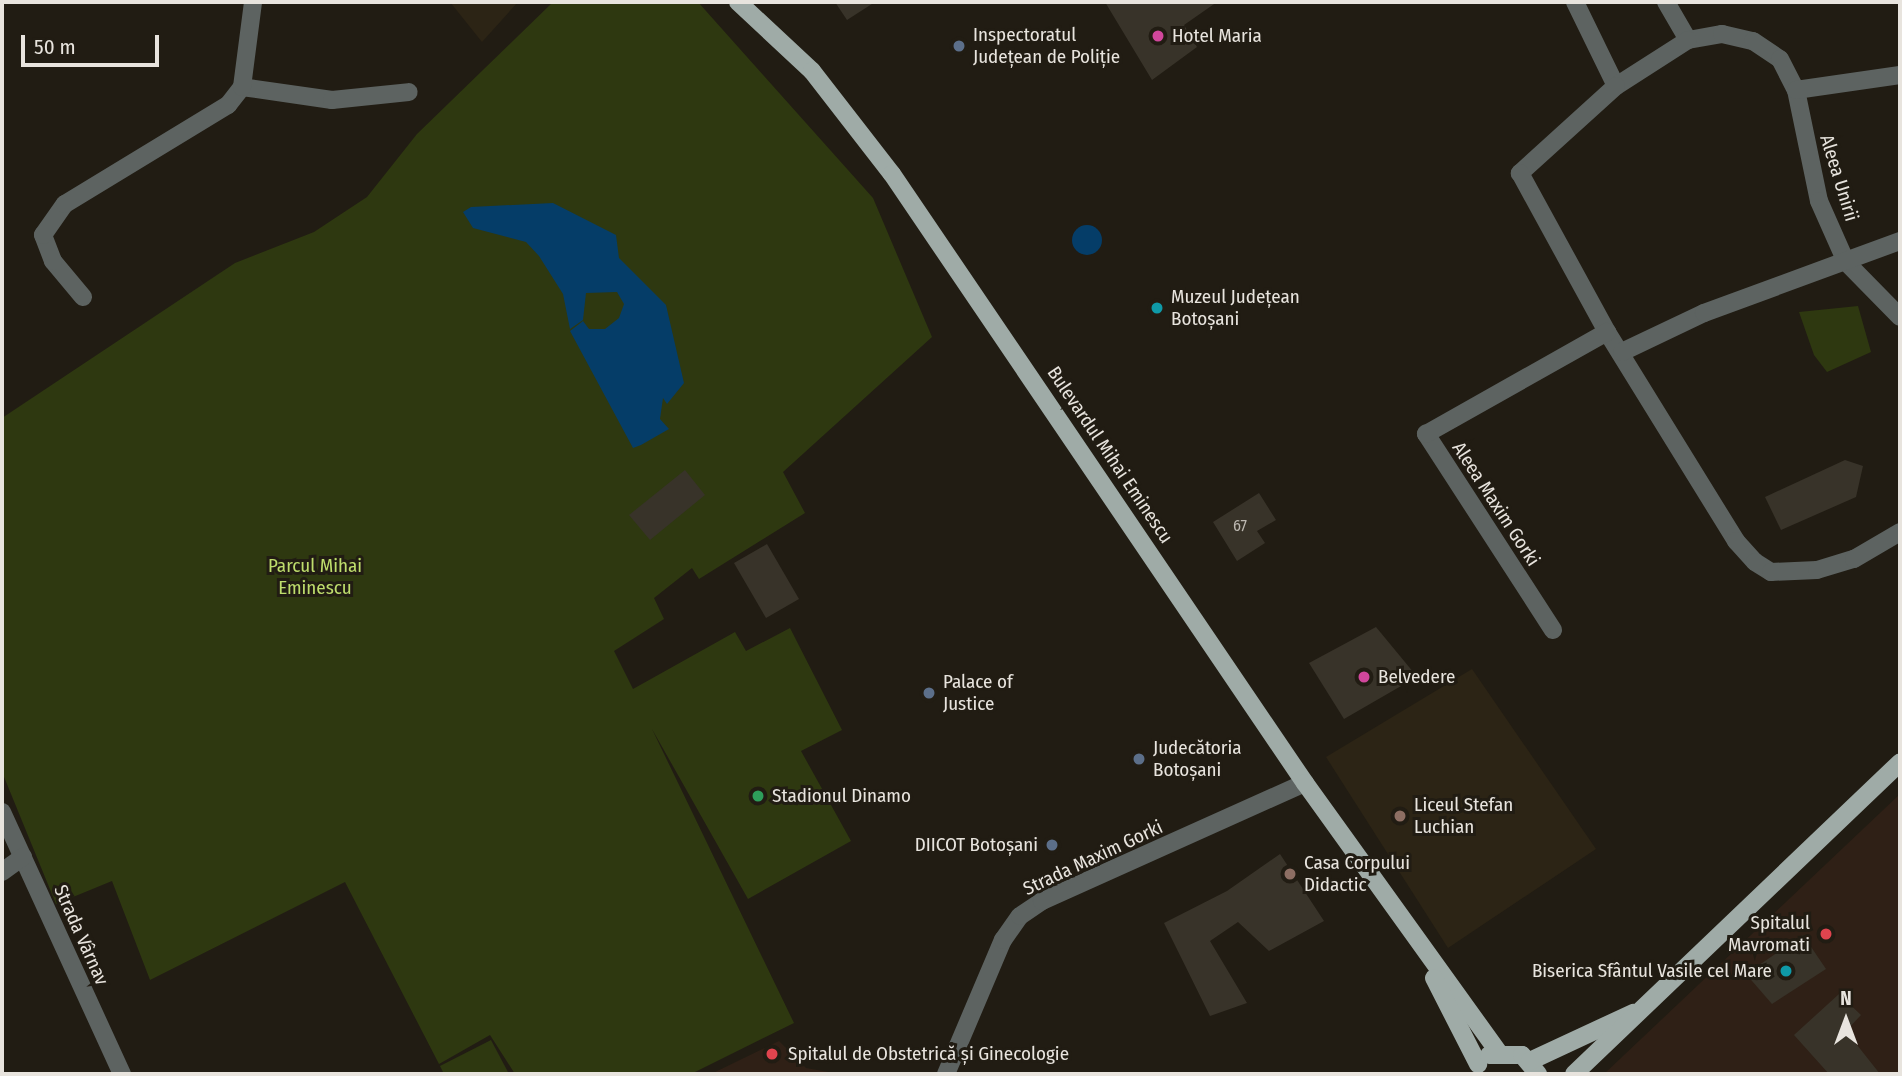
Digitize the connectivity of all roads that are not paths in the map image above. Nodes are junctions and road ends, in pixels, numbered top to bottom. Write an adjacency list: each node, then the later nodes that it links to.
1 (253, 2): 8 (street)
2 (738, 2): 20 (main road, Bulevardul Mihai Eminescu)
3 (1575, 2): 7 (street)
4 (1666, 2): 5 (street)
5 (1688, 40): 7 (street, Aleea Unirii); 9 (street, Aleea Unirii)
6 (1900, 75): 9 (street)
7 (1616, 86): 15 (street, Aleea Unirii)
8 (242, 87): 10 (street); 13 (street)
9 (1796, 90): 12 (street, Aleea Unirii)
10 (409, 92)
11 (1900, 242): 12 (street)
12 (1846, 262): 14 (street); 16 (street)
13 (83, 297)
14 (1900, 317)
15 (1607, 332): 16 (street); 18 (street, Aleea Maxim Gorki)
16 (1622, 352): 17 (street)
17 (1900, 532)
18 (1553, 630)
19 (1900, 762): 25 (main road)
20 (1305, 783): 24 (main road, Bulevardul Mihai Eminescu); 30 (street, Strada Maxim Gorki)
21 (2, 812): 22 (street, Strada Vârnav)
22 (23, 858): 23 (street); 29 (street, Strada Vârnav)
23 (2, 872)
24 (1423, 952): 26 (main road, Bulevardul Mihai Eminescu); 28 (main road, Bulevardul Mihai Eminescu)
25 (1649, 1005): 27 (main road); 31 (main road)
26 (1497, 1052): 27 (main road); 28 (main road)
27 (1534, 1068)
28 (1476, 1069)
29 (122, 1074)
30 (946, 1074)
31 (1574, 1074)

